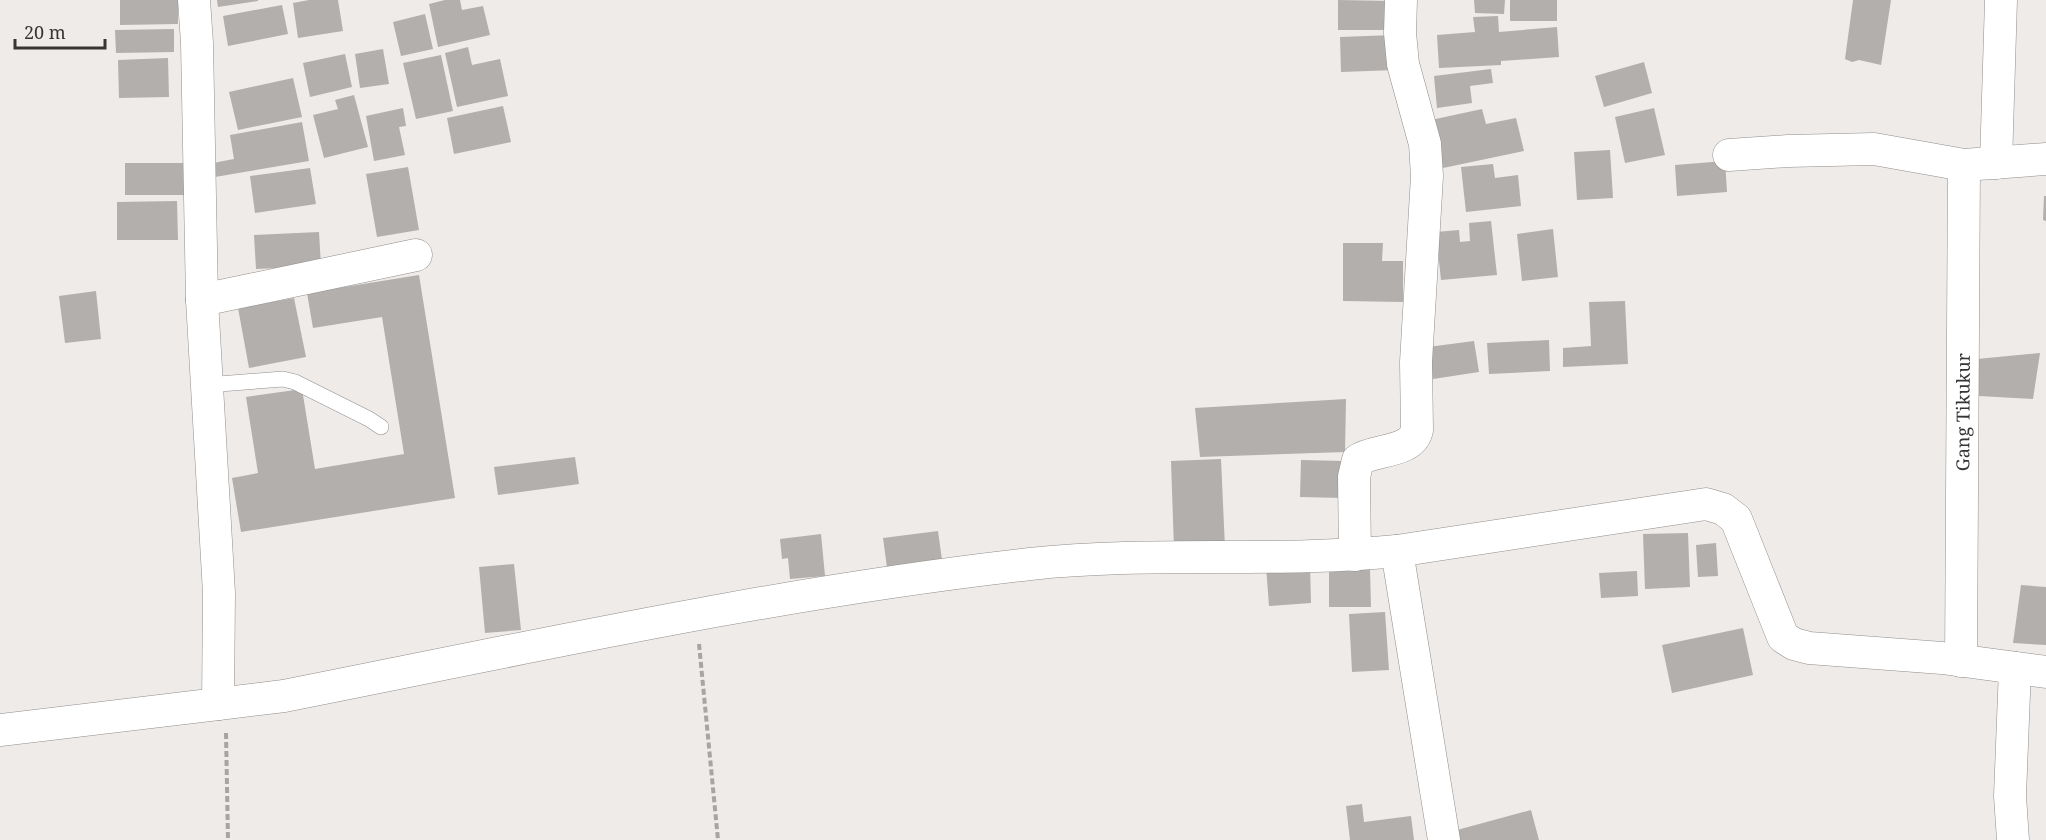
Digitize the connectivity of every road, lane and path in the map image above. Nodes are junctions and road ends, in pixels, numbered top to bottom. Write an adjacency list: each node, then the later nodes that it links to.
1 (194, 0): 9 (street)
2 (1401, 0): 13 (street)
3 (2001, 0): 6 (street)
4 (1729, 155): 7 (street)
5 (2046, 159): 6 (street)
6 (1996, 163): 7 (street)
7 (1964, 165): 15 (street, Gang Tikukur)
8 (416, 255): 9 (street)
9 (202, 300): 10 (street)
10 (206, 385): 11 (lane); 18 (street)
11 (381, 427)
12 (1397, 551): 13 (street); 15 (street); 22 (street)
13 (1355, 555): 14 (street)
14 (696, 613): 18 (street); 21 (path)
15 (1960, 661): 16 (street)
16 (2015, 668): 17 (street); 23 (street)
17 (2046, 672)
18 (221, 703): 19 (street); 20 (path)
19 (0, 730)
20 (228, 840)
21 (717, 840)
22 (1444, 840)
23 (2013, 840)

